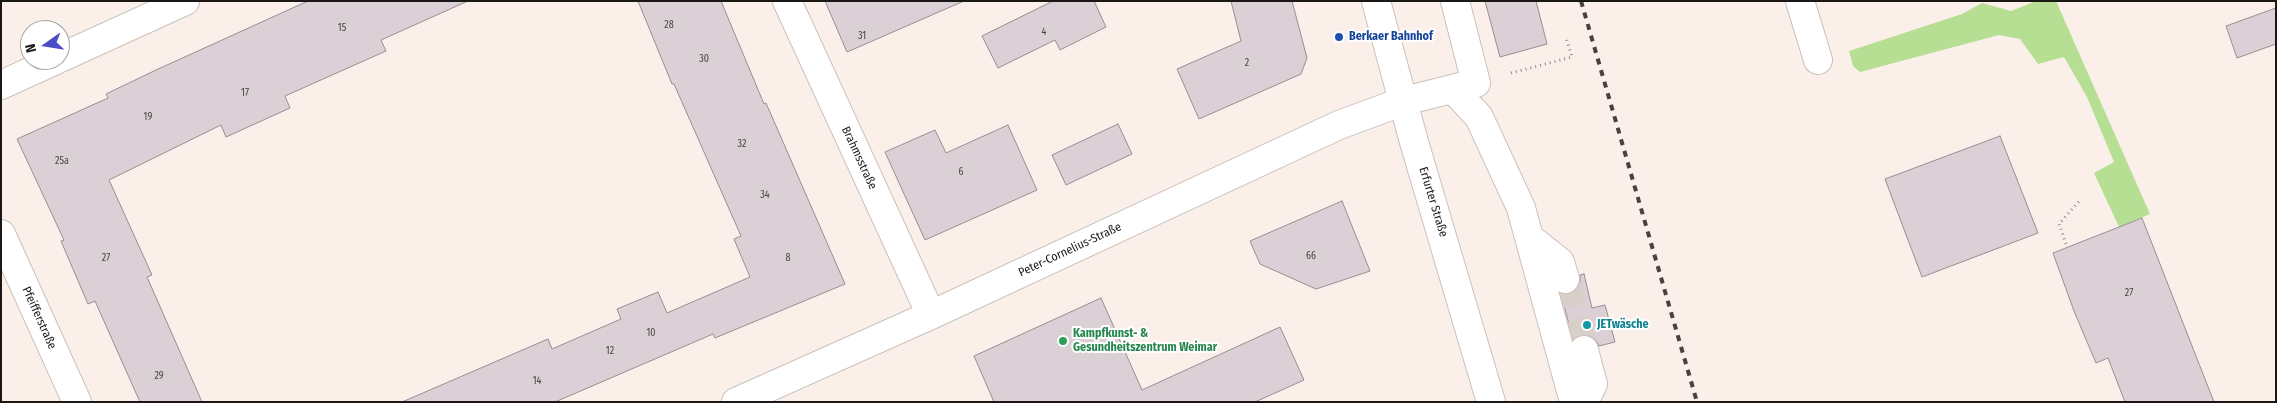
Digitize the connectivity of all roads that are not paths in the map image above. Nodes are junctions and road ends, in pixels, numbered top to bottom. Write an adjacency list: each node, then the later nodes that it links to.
1 (185, 1): 6 (street)
2 (787, 1): 15 (street, Brahmsstraße)
3 (1376, 1): 11 (street, Erfurter Straße)
4 (1455, 1): 10 (street, Peter-Cornelius-Straße)
5 (1800, 1): 7 (street)
6 (70, 53)
7 (1818, 60)
8 (34, 70): 9 (street)
9 (1, 85)
10 (1453, 89): 11 (street, Peter-Cornelius-Straße); 13 (street)
11 (1404, 102): 15 (street, Peter-Cornelius-Straße); 19 (street, Erfurter Straße)
12 (1, 234): 17 (street, Pfeifferstraße)
13 (1530, 238): 14 (street); 20 (street)
14 (1565, 279)
15 (931, 315): 18 (street, Peter-Cornelius-Straße)
16 (1584, 350): 21 (street)
17 (77, 402)
18 (736, 402)
19 (1492, 402)
20 (1574, 402)
21 (1584, 402)

